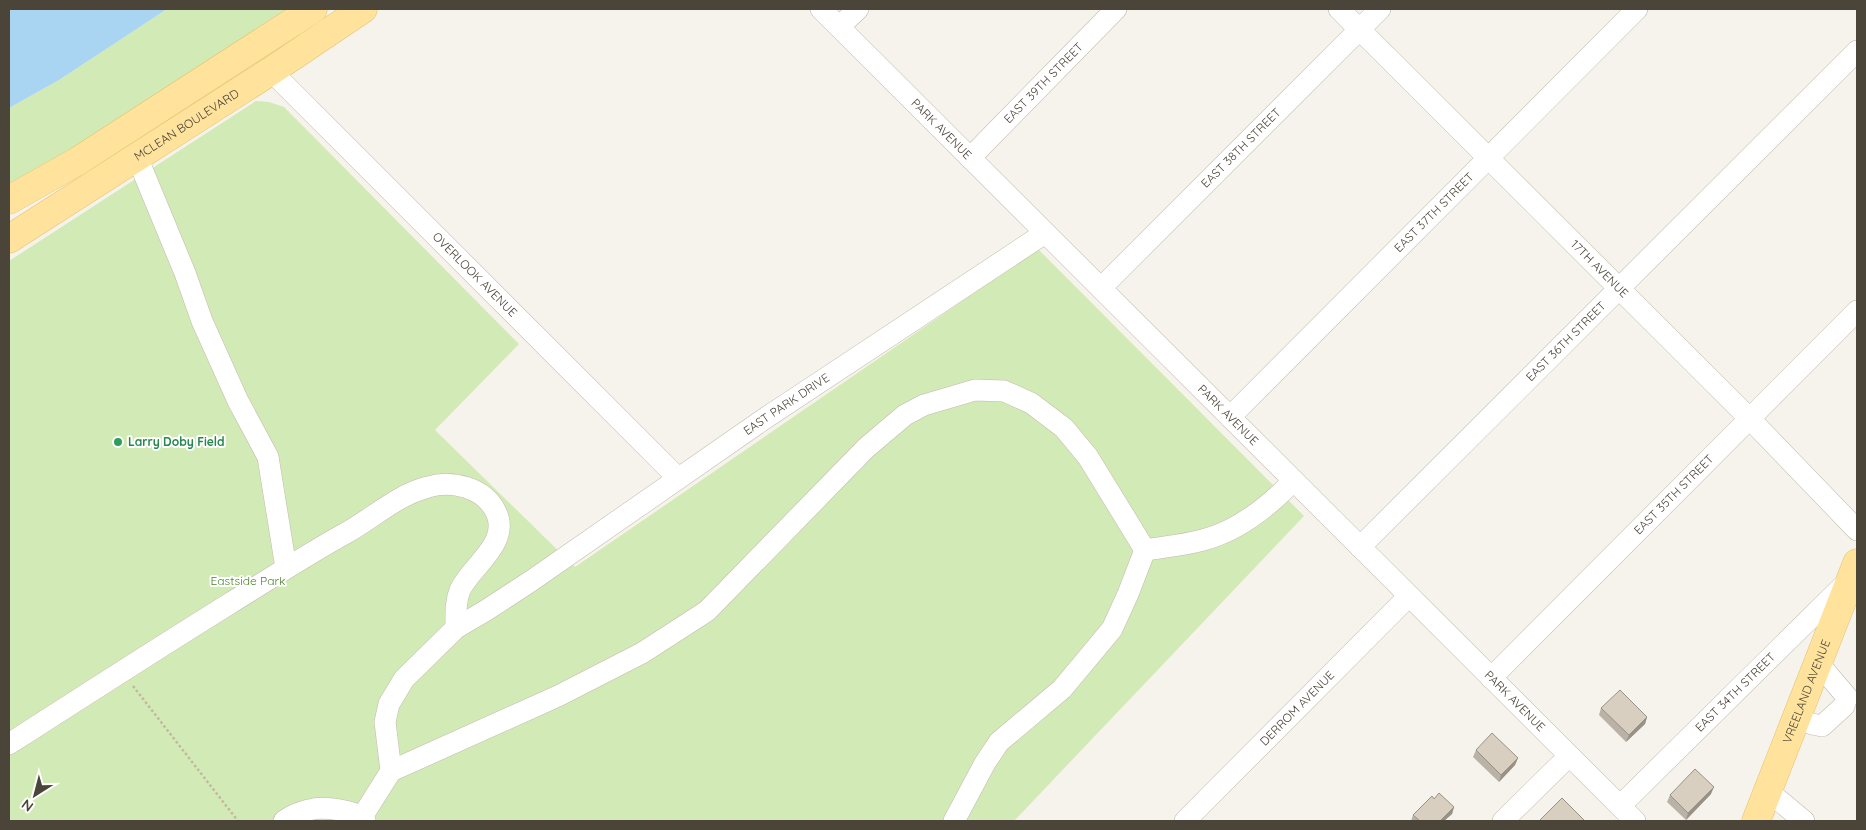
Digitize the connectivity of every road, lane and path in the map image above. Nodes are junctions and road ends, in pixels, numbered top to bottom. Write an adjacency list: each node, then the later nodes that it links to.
1 (313, 9): 16 (main road)
2 (363, 9): 12 (main road, MCLEAN BOULEVARD)
3 (821, 9): 9 (street, PARK AVENUE)
4 (858, 9): 9 (street)
5 (1116, 9): 14 (street, EAST 39TH STREET)
6 (1339, 9): 10 (street, 17TH AVENUE)
7 (1380, 9): 10 (street, EAST 38TH STREET)
8 (1638, 9): 15 (street, EAST 37TH STREET)
9 (839, 27): 14 (street, PARK AVENUE)
10 (1359, 29): 15 (street, 17TH AVENUE); 19 (street, EAST 38TH STREET)
11 (1857, 51): 20 (street, EAST 36TH STREET)
12 (271, 71): 13 (main road, MCLEAN BOULEVARD); 24 (street, OVERLOOK AVENUE)
13 (137, 157): 18 (main road, MCLEAN BOULEVARD); 29 (street)
14 (970, 158): 17 (street, PARK AVENUE)
15 (1490, 158): 20 (street, 17TH AVENUE); 22 (street, EAST 37TH STREET)
16 (16, 198)
17 (1045, 233): 19 (street, PARK AVENUE); 24 (street, EAST PARK DRIVE)
18 (9, 239)
19 (1101, 288): 22 (street, PARK AVENUE)
20 (1619, 288): 23 (street, 17TH AVENUE); 27 (street, EAST 36TH STREET)
21 (1857, 311): 23 (street, EAST 35TH STREET)
22 (1230, 417): 25 (street, PARK AVENUE)
23 (1750, 419): 26 (street, 17TH AVENUE); 34 (street, EAST 35TH STREET)
24 (678, 478): 32 (street, EAST PARK DRIVE)
25 (1293, 480): 27 (street, PARK AVENUE); 28 (street)
26 (1857, 530)
27 (1360, 547): 31 (street, PARK AVENUE)
28 (1144, 550): 39 (street); 45 (street)
29 (286, 568): 32 (street); 37 (street)
30 (1855, 570): 33 (main road, VREELAND AVENUE); 41 (street, EAST 34TH STREET)
31 (1410, 596): 34 (street, PARK AVENUE); 46 (street, DERROM AVENUE)
32 (456, 628): 39 (street, EAST PARK DRIVE)
33 (1818, 663): 36 (main road, VREELAND AVENUE); 36 (street)
34 (1491, 678): 38 (street, PARK AVENUE)
35 (130, 683): 43 (path)
36 (1796, 718): 40 (main road, VREELAND AVENUE)
37 (9, 744)
38 (1569, 756): 41 (street, PARK AVENUE); 47 (street)
39 (391, 771): 42 (street)
40 (1768, 791): 48 (main road, VREELAND AVENUE); 49 (street)
41 (1627, 814)
42 (363, 819): 44 (street)
43 (238, 821)
44 (284, 821)
45 (954, 821)
46 (1185, 821)
47 (1503, 821)
48 (1756, 821)
49 (1804, 821)

